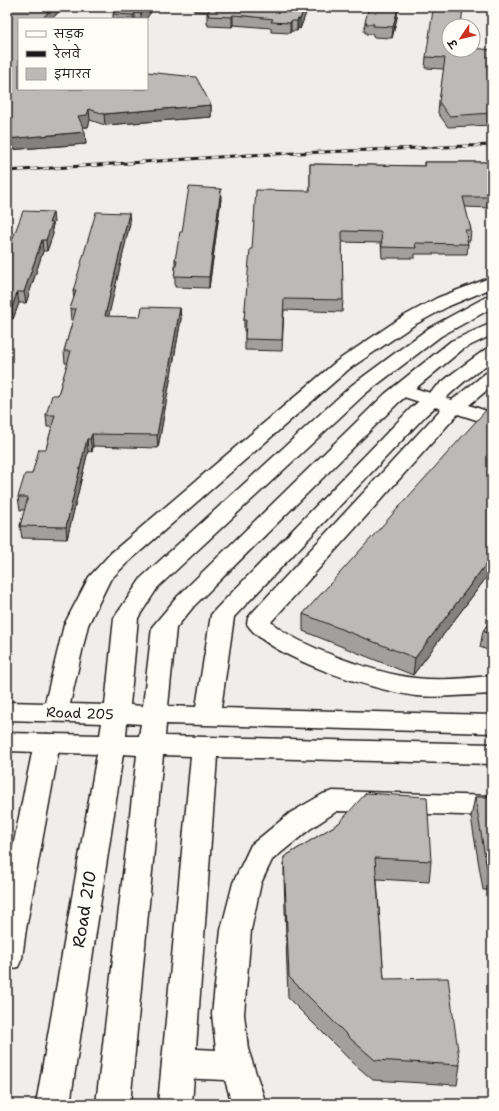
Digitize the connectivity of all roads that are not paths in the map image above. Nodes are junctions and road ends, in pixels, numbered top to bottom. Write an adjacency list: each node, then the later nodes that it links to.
1 (492, 282): 12 (street)
2 (492, 302): 13 (street, Road 210)
3 (492, 328): 6 (street)
4 (492, 353): 7 (street)
5 (492, 377): 8 (street)
6 (402, 390): 7 (street); 14 (street)
7 (432, 400): 8 (street); 15 (street)
8 (454, 407): 9 (street); 10 (street)
9 (492, 419)
10 (492, 685)
11 (7, 711): 12 (street, Road 205)
12 (55, 712): 13 (street, Road 205)
13 (116, 714): 14 (street, Road 205); 19 (street, Road 210)
14 (154, 716): 15 (street, Road 205); 20 (street)
15 (207, 716): 16 (street, Road 205)
16 (492, 724)
17 (7, 742): 18 (street)
18 (47, 743): 19 (street); 24 (street)
19 (111, 744): 20 (street); 27 (street, Road 210)
20 (151, 746): 21 (street); 28 (street)
21 (205, 747): 22 (street); 25 (street)
22 (492, 754)
23 (492, 806): 26 (street)
24 (7, 958)
25 (178, 1063): 26 (street); 29 (street)
26 (237, 1066): 30 (street)
27 (53, 1104)
28 (113, 1104)
29 (175, 1104)
30 (249, 1104)

